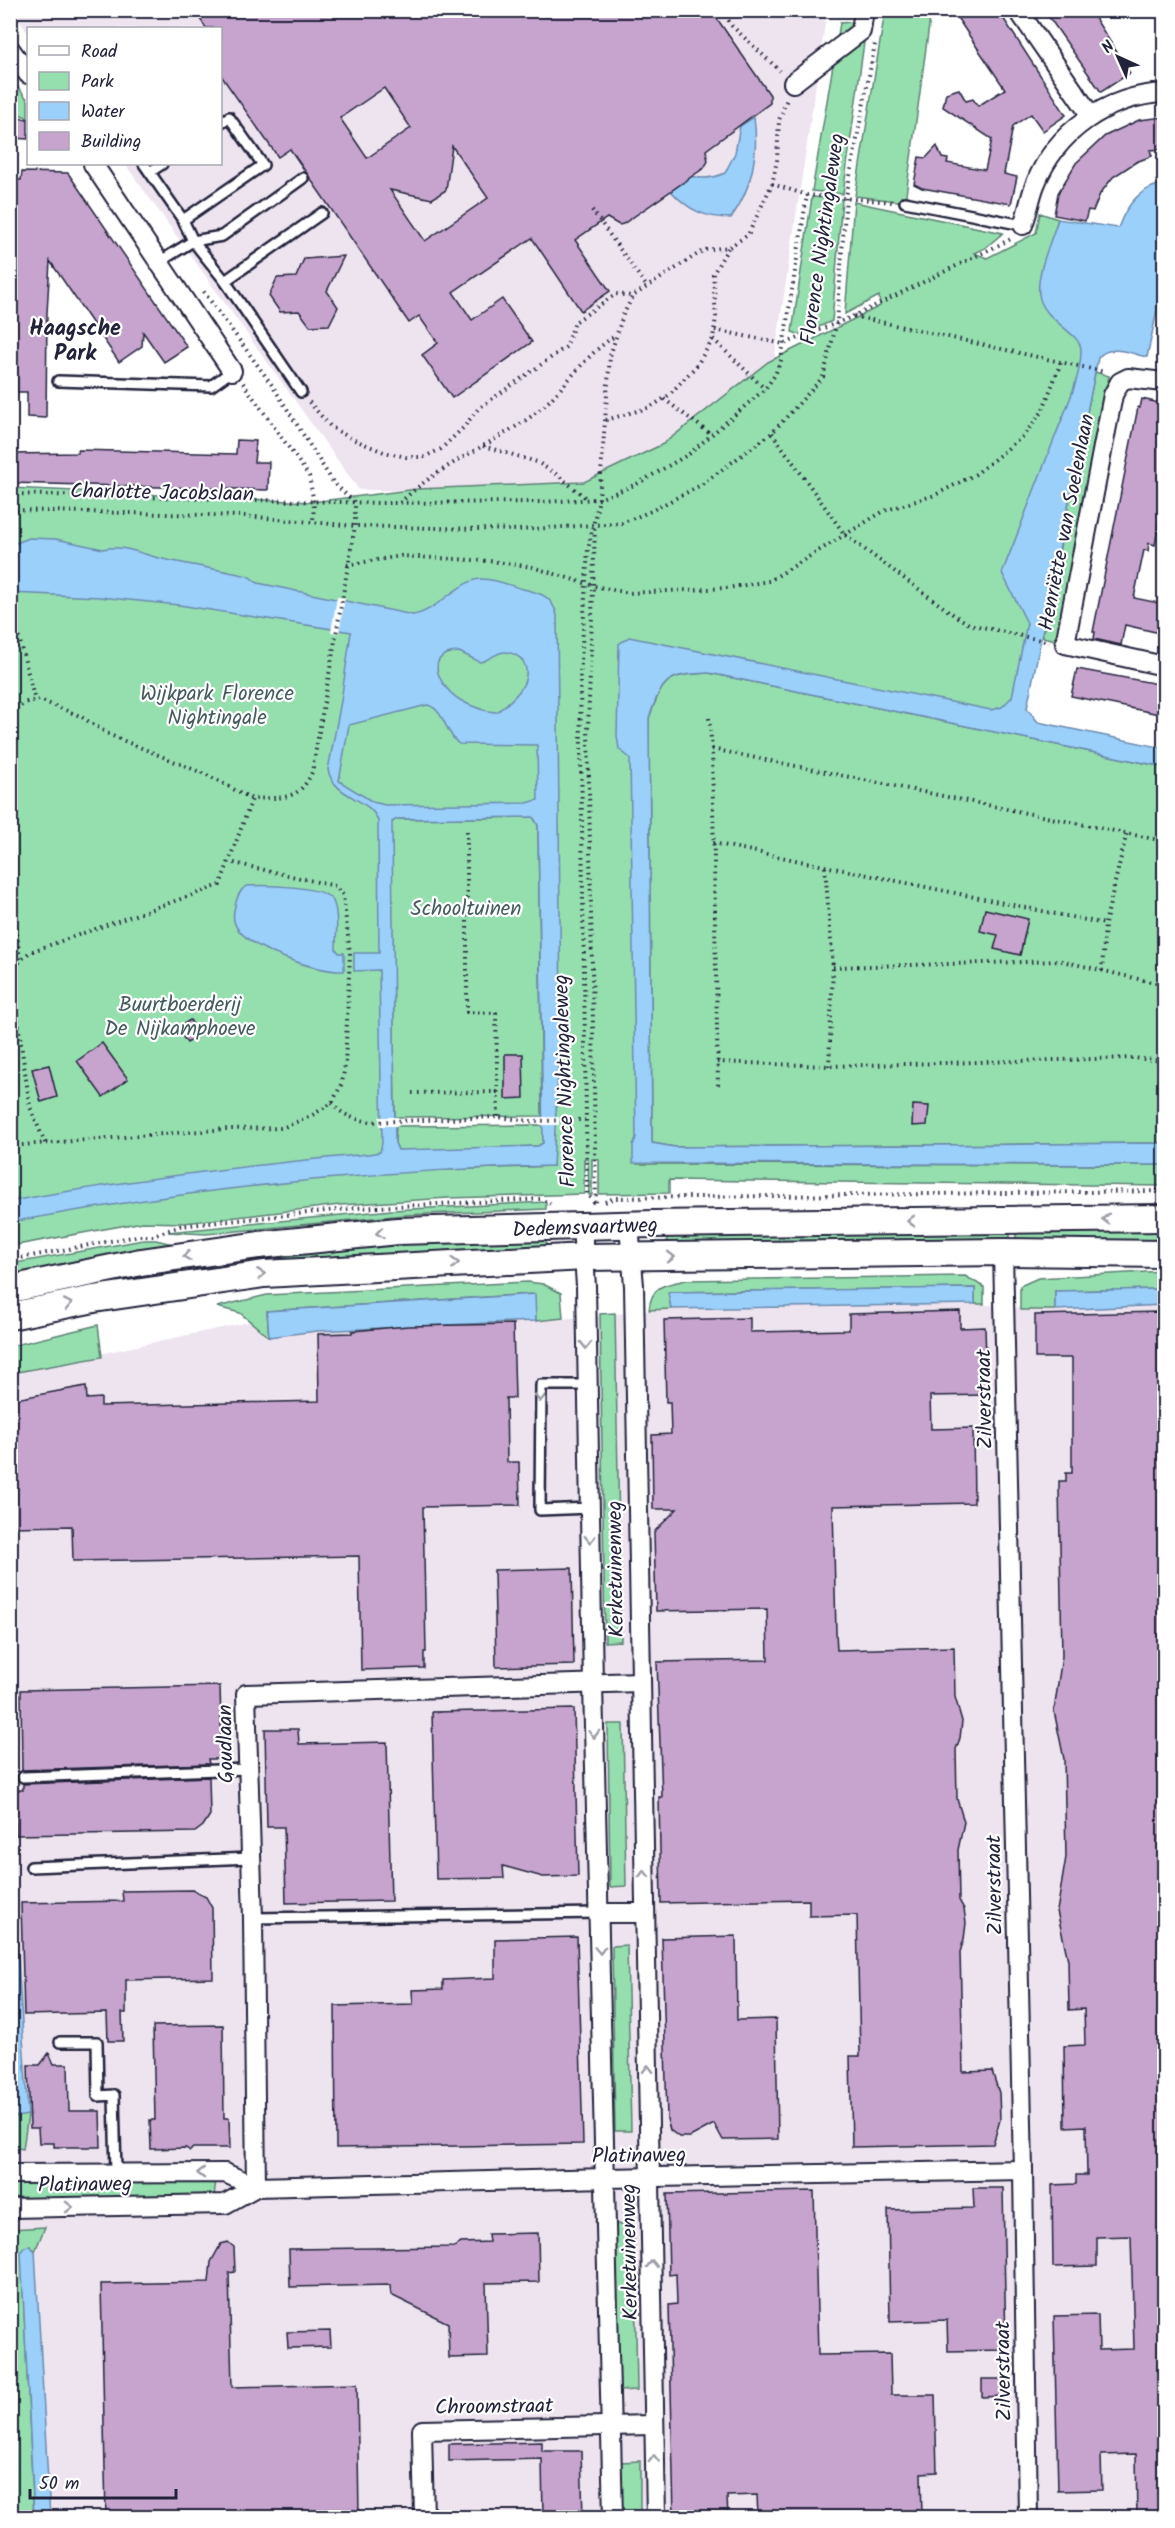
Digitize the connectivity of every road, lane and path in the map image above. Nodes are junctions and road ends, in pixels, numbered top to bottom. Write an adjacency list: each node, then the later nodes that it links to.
1 (722, 10): 7 (path)
2 (864, 10): 7 (street)
3 (1018, 10): 9 (street)
4 (875, 42): 16 (path, Florence Nightingaleweg)
5 (10, 49): 6 (street)
6 (27, 73)
7 (793, 83): 14 (path)
8 (1164, 93): 9 (street)
9 (1091, 116): 21 (street)
10 (222, 122): 20 (lane)
11 (94, 165): 24 (street)
12 (147, 168): 20 (lane)
13 (303, 178): 22 (lane)
14 (772, 184): 15 (path); 23 (path)
15 (807, 195): 16 (path); 33 (path)
16 (846, 197): 17 (path); 29 (path, Florence Nightingaleweg)
17 (905, 202): 21 (lane)
18 (592, 210): 26 (path)
19 (322, 213): 25 (lane)
20 (183, 220): 22 (lane)
21 (1023, 225): 28 (path)
22 (193, 241): 24 (lane); 25 (lane)
23 (729, 247): 26 (path); 30 (path)
24 (159, 262): 35 (street)
25 (225, 281): 40 (lane)
26 (647, 287): 27 (path)
27 (633, 296): 31 (path); 40 (path)
28 (854, 316): 29 (path); 34 (path)
29 (837, 322): 33 (path); 43 (path, Florence Nightingaleweg)
30 (715, 330): 32 (path); 33 (path)
31 (616, 336): 42 (path); 45 (path)
32 (713, 339): 39 (path); 41 (path)
33 (784, 344): 39 (path)
34 (1061, 362): 36 (path); 55 (path)
35 (232, 371): 37 (lane); 49 (path)
36 (1103, 371)
37 (58, 381)
38 (1164, 382): 61 (street, Henriëtte van Soelenlaan)
39 (765, 389): 44 (path)
40 (301, 392)
41 (664, 399): 42 (path); 44 (path)
42 (606, 420): 47 (path)
43 (772, 433): 53 (path, Florence Nightingaleweg); 55 (path)
44 (712, 435): 47 (path)
45 (482, 446): 48 (path); 50 (path)
46 (10, 495): 49 (path)
47 (599, 499): 48 (path); 53 (path)
48 (587, 500): 50 (path)
49 (314, 503): 50 (path); 52 (path)
50 (400, 503)
51 (10, 510): 52 (path, Charlotte Jacobslaan)
52 (313, 521): 54 (path, Charlotte Jacobslaan)
53 (595, 523): 54 (path, Charlotte Jacobslaan); 57 (path, Florence Nightingaleweg); 58 (path, Florence Nightingaleweg)
54 (355, 526): 56 (path)
55 (845, 535): 58 (path); 60 (path)
56 (347, 566): 57 (path); 66 (path)
57 (585, 582): 58 (path); 87 (path, Florence Nightingaleweg)
58 (594, 586): 91 (path, Florence Nightingaleweg)
59 (10, 602): 62 (path)
60 (1046, 642)
61 (1164, 666)
62 (35, 700): 64 (path); 66 (path)
63 (709, 718): 65 (path)
64 (10, 719)
65 (712, 749): 68 (path); 71 (path)
66 (252, 799): 72 (path)
67 (467, 831): 83 (path)
68 (1126, 832): 70 (path); 74 (path)
69 (10, 838): 75 (path)
70 (1164, 841)
71 (713, 843): 73 (path); 80 (path)
72 (230, 862): 75 (path); 85 (path)
73 (825, 867): 74 (path); 76 (path)
74 (1105, 924): 77 (path)
75 (20, 961): 88 (path)
76 (833, 967): 77 (path); 81 (path)
77 (1102, 970): 78 (path)
78 (1164, 985)
79 (1164, 1061): 81 (path)
80 (717, 1062): 81 (path); 82 (path)
81 (829, 1066)
82 (718, 1086)
83 (498, 1092): 84 (path); 86 (path)
84 (412, 1093)
85 (332, 1103): 86 (path); 88 (path)
86 (498, 1117): 87 (path)
87 (585, 1120): 91 (path, Florence Nightingaleweg)
88 (45, 1143): 89 (path)
89 (10, 1146)
90 (1164, 1191): 91 (path)
91 (589, 1216): 93 (main road, Dedemsvaartweg); 97 (street, Kerketuinenweg); 100 (main road, Dedemsvaartweg, one-way to 100)
92 (1164, 1218): 93 (main road, Dedemsvaartweg, one-way to 93)
93 (629, 1225): 98 (street, Kerketuinenweg)
94 (154, 1235): 99 (path)
95 (1003, 1252): 96 (main road, Dedemsvaartweg); 98 (main road, Dedemsvaartweg, one-way to 95); 114 (street, Zilverstraat)
96 (1164, 1254)
97 (585, 1257): 98 (main road, Dedemsvaartweg); 101 (main road, Dedemsvaartweg, one-way to 97); 102 (street, Kerketuinenweg, one-way to 102)
98 (631, 1257): 104 (street, Kerketuinenweg)
99 (10, 1260)
100 (10, 1289)
101 (10, 1316)
102 (586, 1385): 103 (street, Kerketuinenweg); 103 (lane, one-way to 103)
103 (590, 1508): 105 (street, Kerketuinenweg, one-way to 105)
104 (640, 1682): 105 (street, Goudlaan); 110 (street, Kerketuinenweg, one-way to 104)
105 (593, 1685): 106 (street, Goudlaan); 111 (street, Kerketuinenweg, one-way to 111)
106 (248, 1769): 107 (lane); 108 (street, Goudlaan)
107 (23, 1777)
108 (251, 1858): 109 (lane); 112 (street, Goudlaan)
109 (31, 1867)
110 (645, 1913): 111 (street); 118 (street, Kerketuinenweg, one-way to 110)
111 (599, 1914): 112 (lane); 119 (street, Kerketuinenweg, one-way to 119)
112 (253, 1918): 120 (street, Goudlaan)
113 (60, 2042): 115 (lane)
114 (1023, 2170): 118 (street, Platinaweg); 128 (street, Zilverstraat)
115 (116, 2173): 116 (street, Platinaweg); 117 (street, Platinaweg)
116 (159, 2173): 120 (street, Platinaweg, one-way to 116); 121 (street, Platinaweg)
117 (10, 2174)
118 (651, 2177): 119 (street, Platinaweg); 123 (street, Kerketuinenweg, one-way to 118)
119 (606, 2178): 120 (street, Platinaweg); 124 (street, Kerketuinenweg)
120 (256, 2187): 121 (street, Platinaweg)
121 (160, 2205): 122 (street, Platinaweg, one-way to 121)
122 (10, 2208)
123 (653, 2425): 124 (street, Chroomstraat); 127 (street, Kerketuinenweg, one-way to 123)
124 (612, 2426): 125 (street, Chroomstraat); 126 (street, Kerketuinenweg)
125 (424, 2517)
126 (613, 2517)
127 (656, 2517)
128 (1028, 2517)

